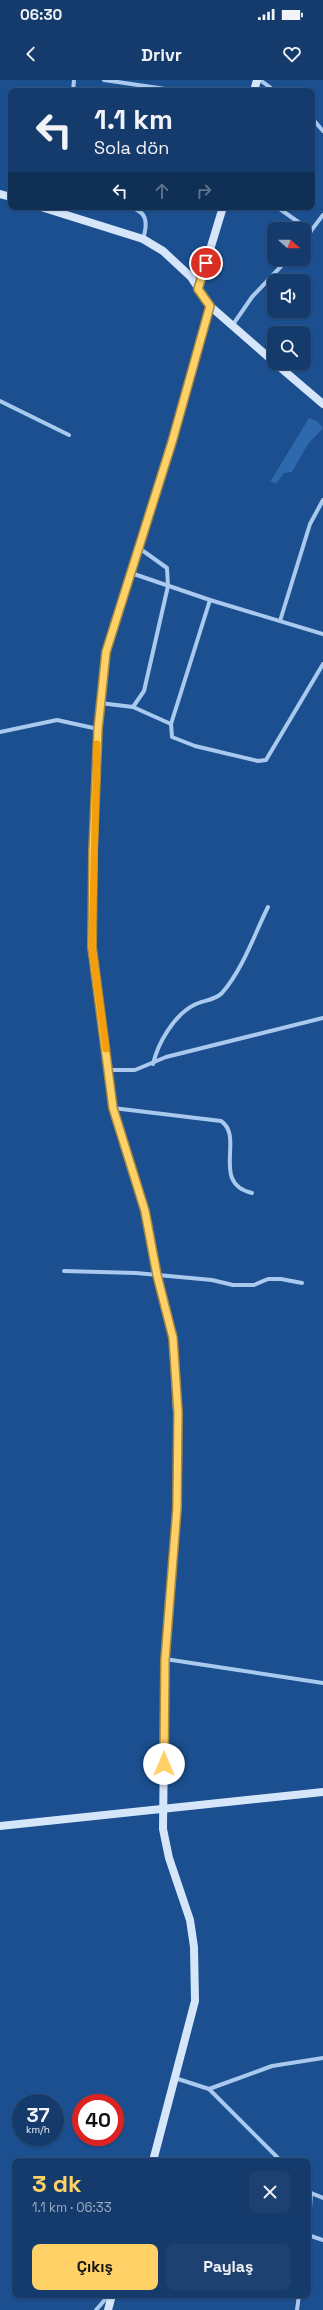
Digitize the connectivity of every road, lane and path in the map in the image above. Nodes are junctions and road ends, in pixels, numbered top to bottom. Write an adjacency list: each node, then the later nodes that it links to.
1 (104, 80): 3 (street)
2 (259, 80): 4 (street)
3 (159, 88)
4 (271, 88)
5 (315, 122): 6 (street)
6 (323, 131)
7 (51, 210): 14 (street)
8 (138, 210): 14 (street)
9 (222, 210): 16 (street)
10 (281, 210): 12 (street)
11 (323, 215): 13 (street)
12 (298, 222)
13 (311, 231)
14 (143, 239): 16 (street)
15 (281, 266): 18 (street)
16 (198, 289): 17 (street)
17 (210, 306): 18 (street); 25 (street)
18 (232, 326): 19 (street)
19 (267, 355)
20 (284, 370): 22 (street)
21 (0, 402): 23 (street)
22 (323, 404)
23 (69, 435)
24 (323, 500): 29 (street)
25 (139, 548): 26 (street); 27 (street)
26 (131, 573): 27 (street); 32 (street)
27 (168, 586): 28 (street); 33 (street)
28 (210, 600): 29 (street); 34 (street)
29 (280, 622): 30 (street)
30 (323, 634)
31 (323, 664): 34 (street)
32 (100, 704): 33 (street); 35 (street)
33 (132, 707): 34 (street)
34 (171, 724)
35 (98, 729): 36 (street); 40 (street)
36 (0, 732)
37 (268, 907): 39 (street)
38 (323, 1018): 39 (street)
39 (152, 1064): 40 (street)
40 (109, 1070): 41 (street)
41 (113, 1108): 42 (street); 44 (street)
42 (252, 1193)
43 (64, 1271): 44 (street)
44 (157, 1275): 45 (street); 46 (street)
45 (302, 1283)
46 (165, 1659): 47 (street); 49 (street)
47 (323, 1683)
48 (323, 1792): 49 (street)
49 (164, 1808): 50 (street); 52 (street)
50 (0, 1826)
51 (323, 2058): 53 (street)
52 (175, 2078): 53 (street); 54 (street)
53 (209, 2089): 55 (street)
54 (154, 2158)
55 (279, 2158)
56 (311, 2192): 57 (street)
57 (323, 2198)
58 (311, 2236): 59 (street)
59 (323, 2240)
60 (106, 2298): 63 (street)
61 (111, 2298): 64 (street)
62 (299, 2298): 65 (street)
63 (96, 2310)
64 (108, 2310)
65 (297, 2310)

